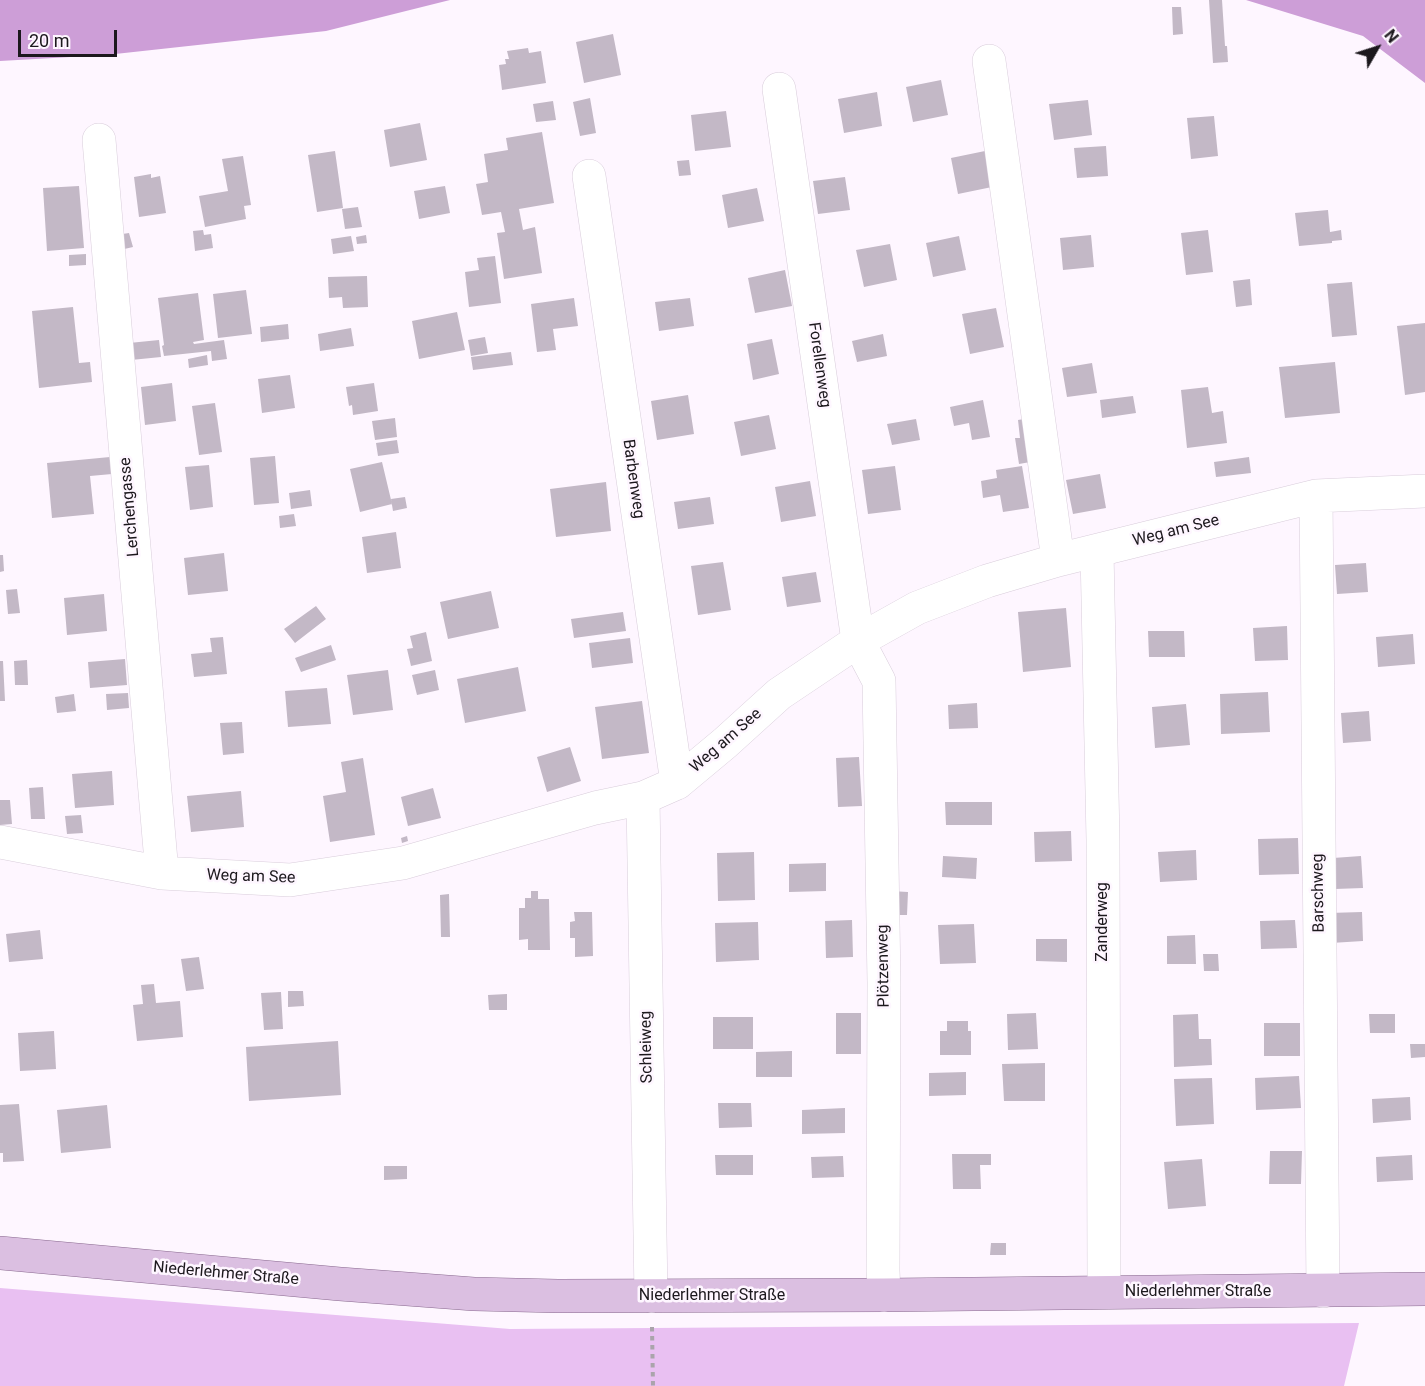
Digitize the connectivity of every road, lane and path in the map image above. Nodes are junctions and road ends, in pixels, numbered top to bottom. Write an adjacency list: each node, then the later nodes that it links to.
1 (989, 61): 8 (lane)
2 (779, 89): 9 (lane, Forellenweg)
3 (99, 140): 13 (lane, Lerchengasse)
4 (589, 176): 10 (lane, Barbenweg)
5 (1425, 491): 6 (lane, Weg am See)
6 (1316, 496): 7 (lane, Weg am See); 16 (lane, Barschweg)
7 (1097, 551): 8 (lane, Weg am See); 17 (lane, Zanderweg)
8 (1058, 560): 9 (lane, Weg am See)
9 (858, 641): 10 (lane, Weg am See); 18 (lane, Plötzenweg)
10 (677, 783): 11 (lane, Weg am See)
11 (643, 798): 13 (lane, Weg am See); 19 (lane, Schleiweg)
12 (0, 843): 13 (lane, Weg am See)
13 (162, 873)
14 (0, 1253): 19 (main road, Niederlehmer Straße)
15 (1425, 1289): 16 (main road, Niederlehmer Straße)
16 (1323, 1291): 17 (main road, Niederlehmer Straße)
17 (1104, 1292): 18 (main road, Niederlehmer Straße)
18 (884, 1295): 19 (main road, Niederlehmer Straße)
19 (651, 1296): 20 (path)
20 (653, 1386)

